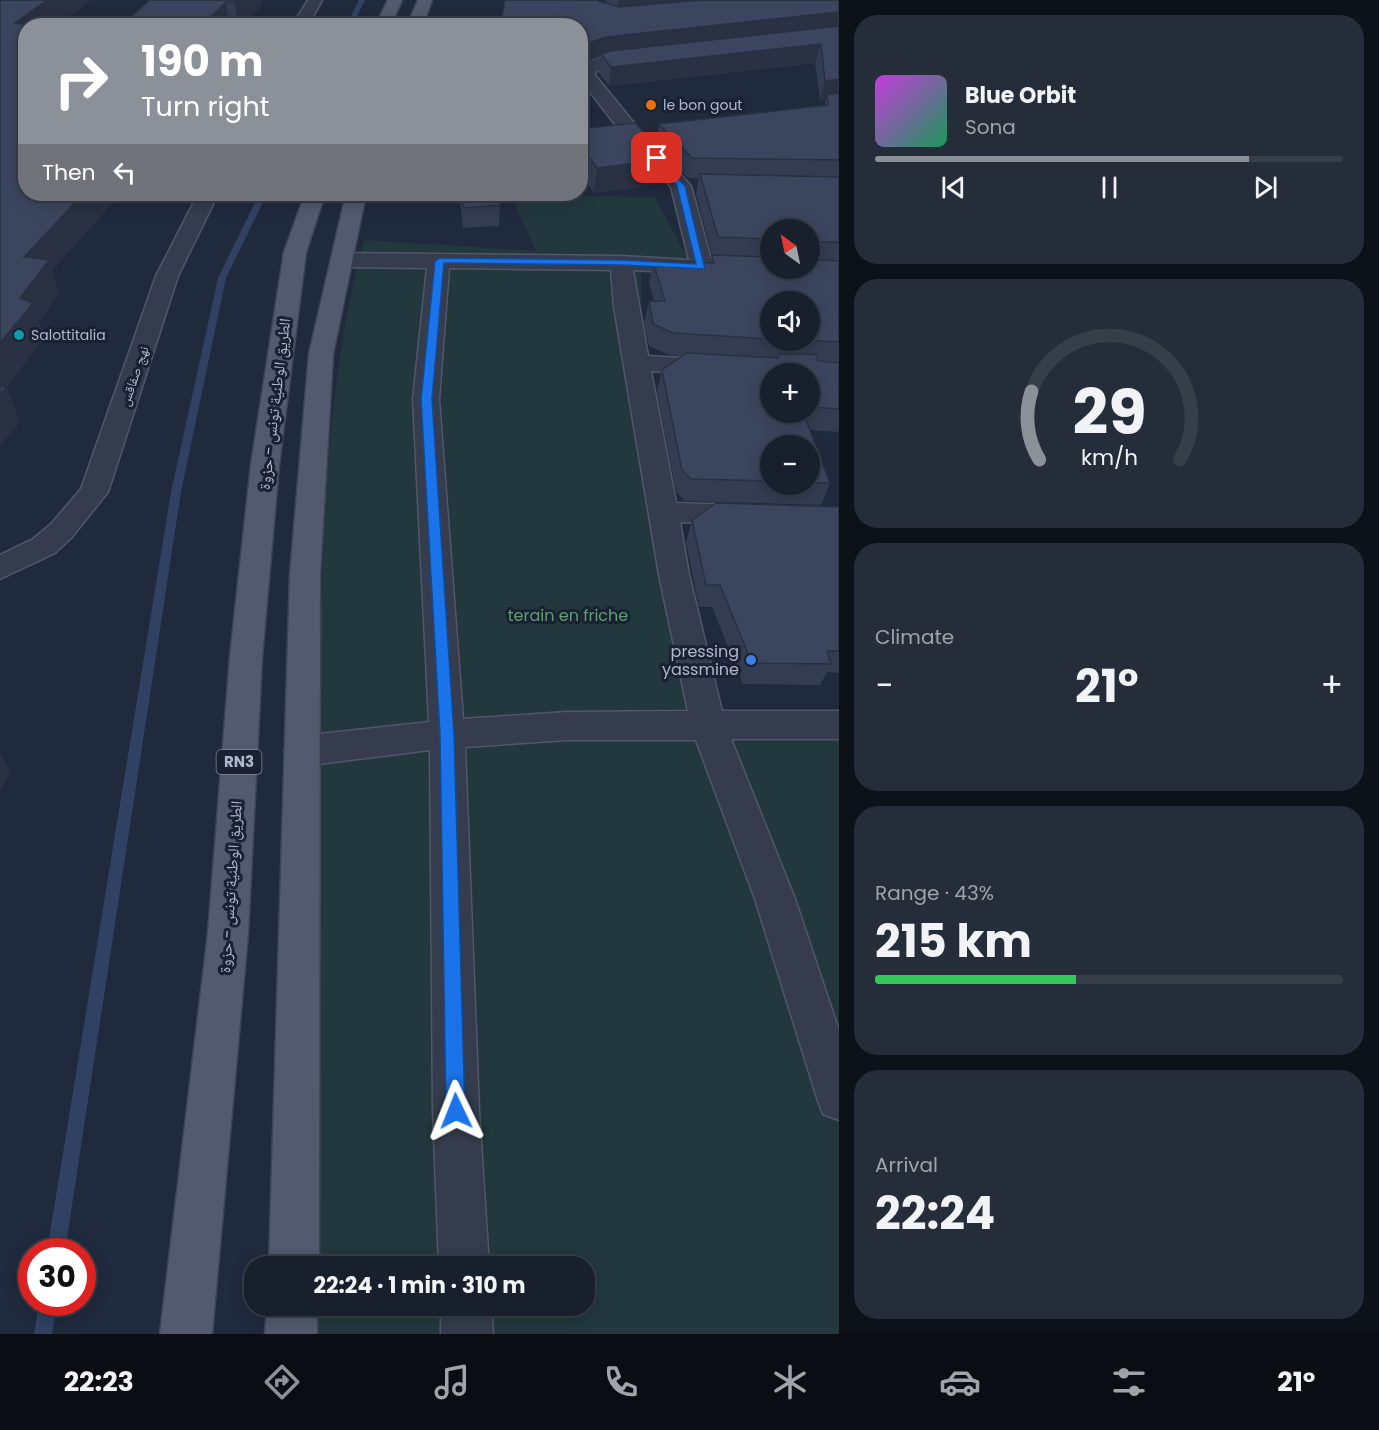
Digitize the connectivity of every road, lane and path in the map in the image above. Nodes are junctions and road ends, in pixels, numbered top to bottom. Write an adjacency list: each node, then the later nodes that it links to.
1 (315, 0): 4 (street)
2 (394, 0): 5 (main road)
3 (425, 0): 6 (main road)
4 (305, 18)
5 (386, 18)
6 (418, 18)
7 (663, 55): 8 (street)
8 (588, 69)
9 (588, 77): 11 (street)
10 (654, 129): 11 (street)
11 (631, 132): 12 (street); 13 (street)
12 (611, 134)
13 (681, 186): 14 (street); 21 (street)
14 (703, 186)
15 (204, 201): 27 (street, نهج صفاقس)
16 (313, 201): 37 (main road, الطريق الوطنية تونس - حزوة / RN3)
17 (355, 201): 18 (main road)
18 (342, 260): 19 (street); 31 (main road)
19 (440, 261): 20 (street); 30 (street)
20 (621, 263): 21 (street); 23 (street)
21 (702, 267): 22 (street)
22 (725, 268)
23 (637, 363): 24 (street); 25 (street)
24 (732, 369)
25 (663, 512): 26 (street); 28 (street)
26 (839, 518)
27 (0, 568)
28 (708, 725): 29 (street); 30 (street); 32 (street)
29 (839, 725)
30 (447, 734): 31 (street); 34 (street)
31 (302, 751): 33 (main road)
32 (839, 1098)
33 (294, 1256)
34 (463, 1256)
35 (292, 1316): 38 (main road)
36 (466, 1316): 39 (street)
37 (186, 1334)
38 (291, 1334)
39 (467, 1334)

